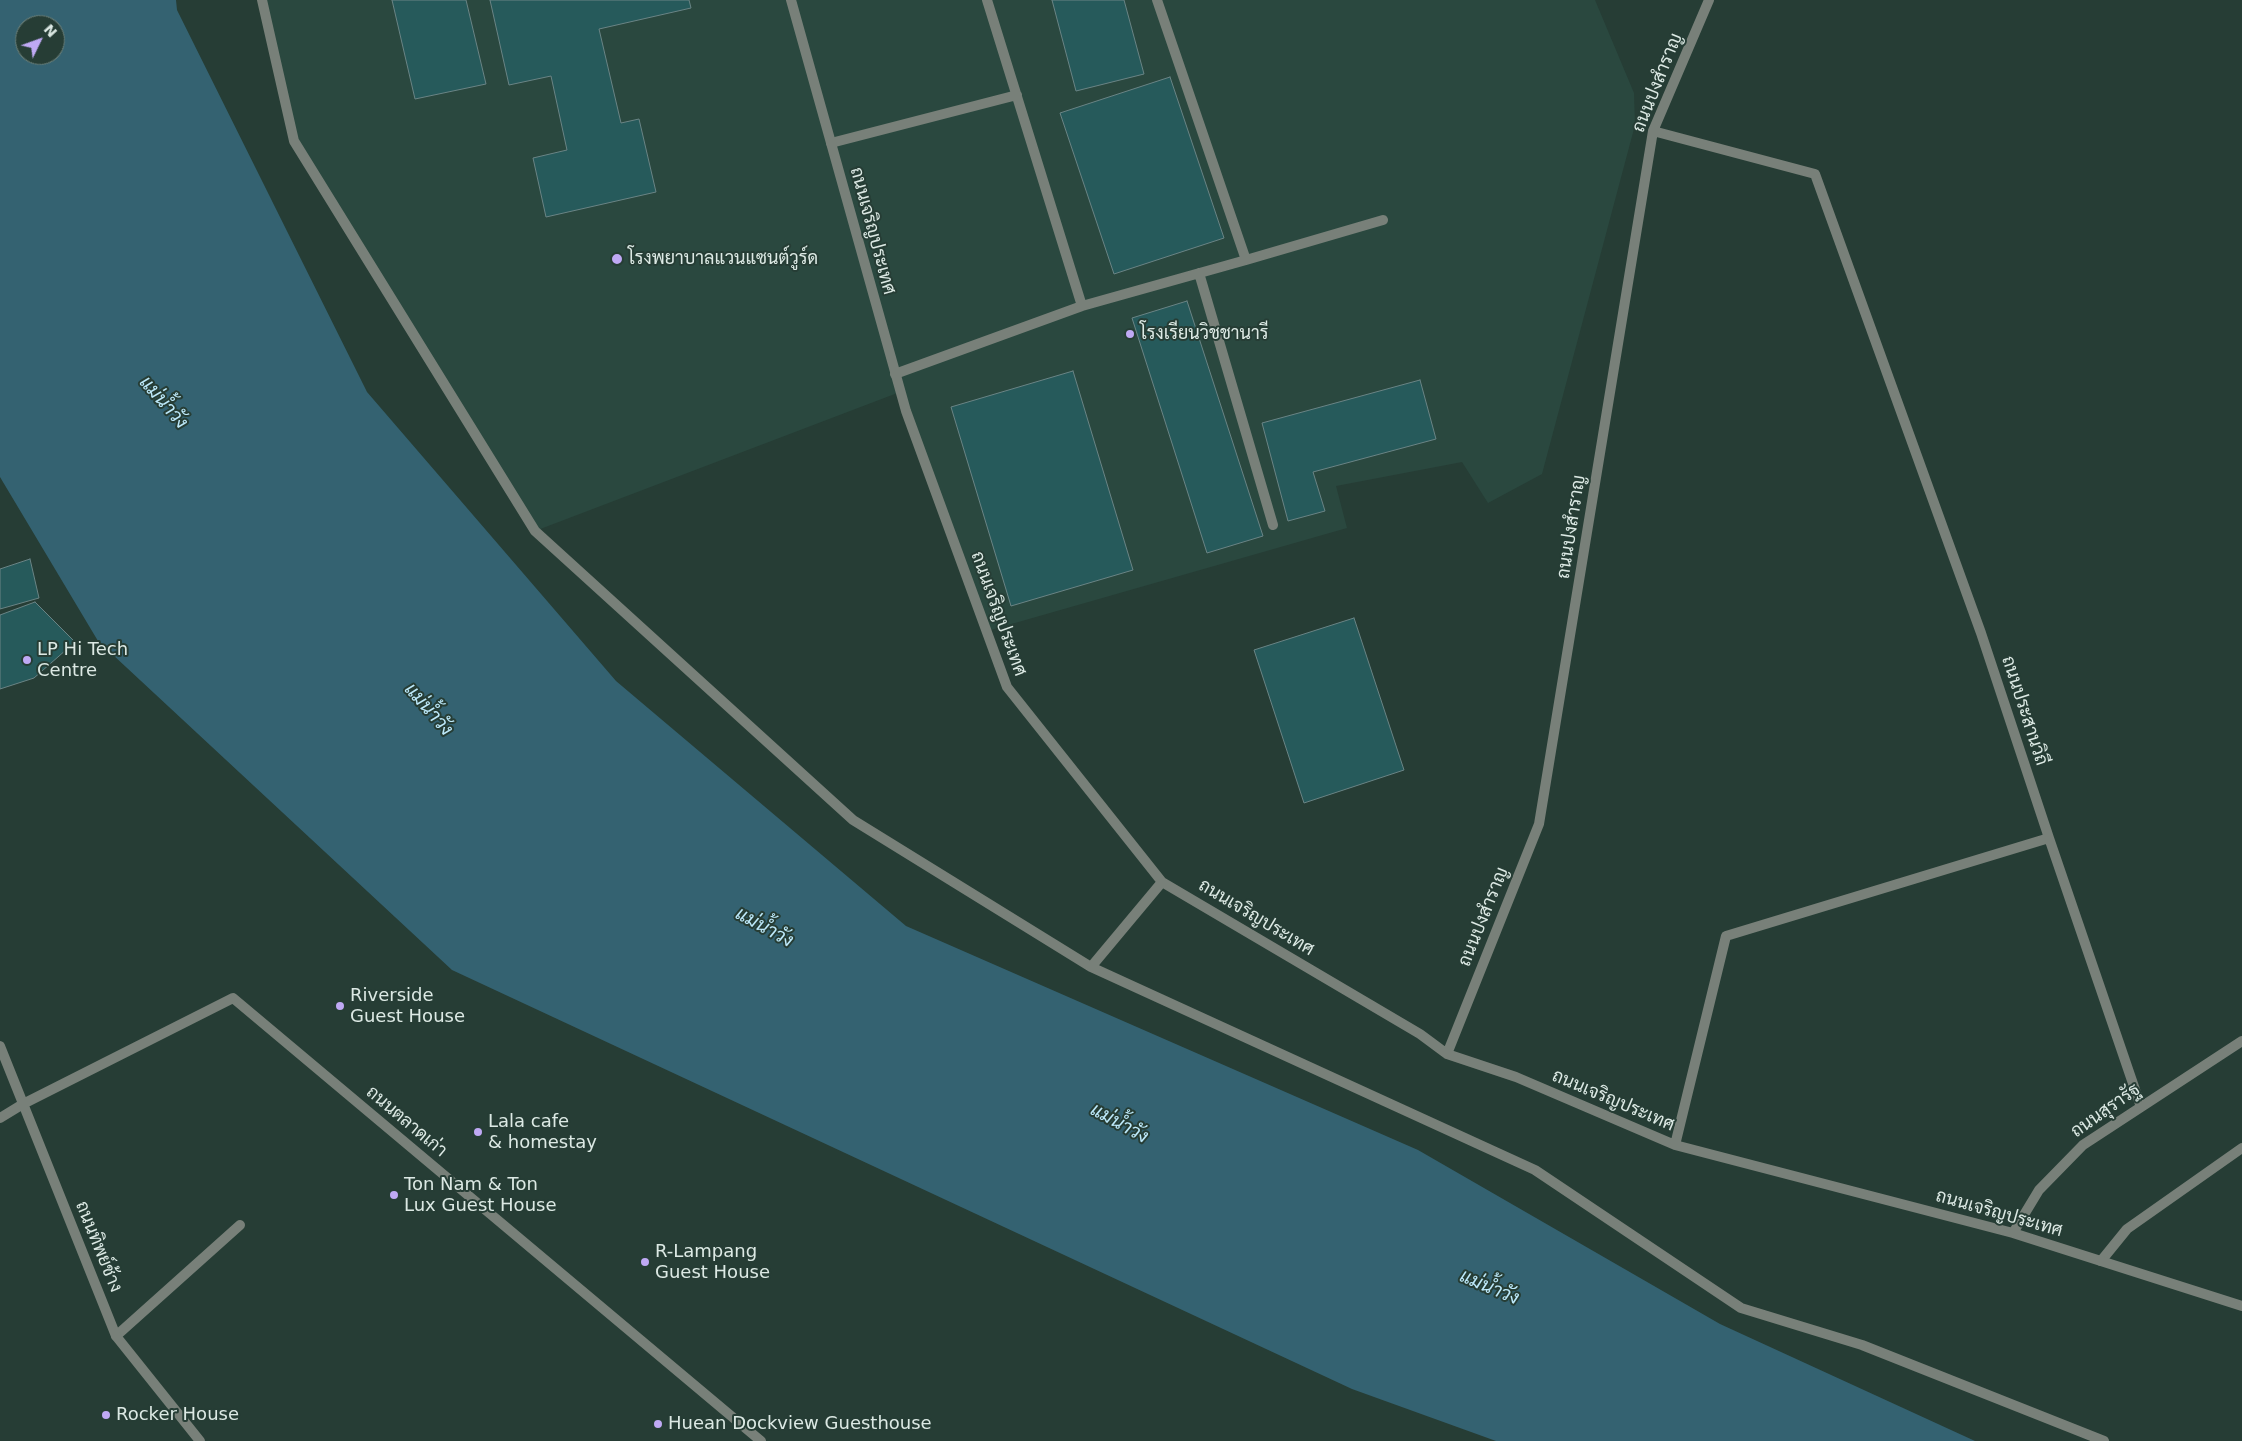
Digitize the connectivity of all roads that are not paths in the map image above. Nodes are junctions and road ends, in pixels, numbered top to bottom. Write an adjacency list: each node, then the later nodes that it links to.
1 (262, 0): 17 (street)
2 (791, 0): 8 (street, ถนนเจริญประเทศ)
3 (987, 0): 6 (street)
4 (1157, 0): 10 (street)
5 (1709, 0): 7 (street, ถนนปงสำราญ)
6 (1017, 95): 8 (street); 12 (street)
7 (1653, 131): 15 (street, ถนนประสานวิถี); 20 (street, ถนนปงสำราญ)
8 (831, 143): 13 (street, ถนนเจริญประเทศ)
9 (1383, 220): 10 (street)
10 (1246, 260): 11 (street)
11 (1199, 273): 12 (street); 14 (street)
12 (1082, 306): 13 (street)
13 (895, 374): 16 (street, ถนนเจริญประเทศ)
14 (1273, 524)
15 (2049, 838): 22 (street, ถนนประสานวิถี); 24 (street)
16 (1162, 882): 17 (street); 20 (street, ถนนเจริญประเทศ)
17 (1091, 967): 33 (street)
18 (2242, 1041): 22 (street, ถนนสุรารัฐ)
19 (0, 1046): 21 (street, ถนนทิพย์ช้าง)
20 (1447, 1054): 24 (street, ถนนเจริญประเทศ)
21 (23, 1104): 23 (street); 30 (street, ถนนทิพย์ช้าง); 32 (street, ถนนตลาดเก่า)
22 (2141, 1107): 27 (street, ถนนสุรารัฐ)
23 (0, 1118)
24 (1675, 1145): 27 (street, ถนนเจริญประเทศ)
25 (2242, 1148): 28 (street)
26 (240, 1226): 30 (street)
27 (2012, 1233): 28 (street, ถนนเจริญประเทศ)
28 (2100, 1261): 29 (street, ถนนเจริญประเทศ)
29 (2242, 1306)
30 (116, 1336): 31 (street, ถนนทิพย์ช้าง)
31 (200, 1441)
32 (761, 1441)
33 (2104, 1441)

